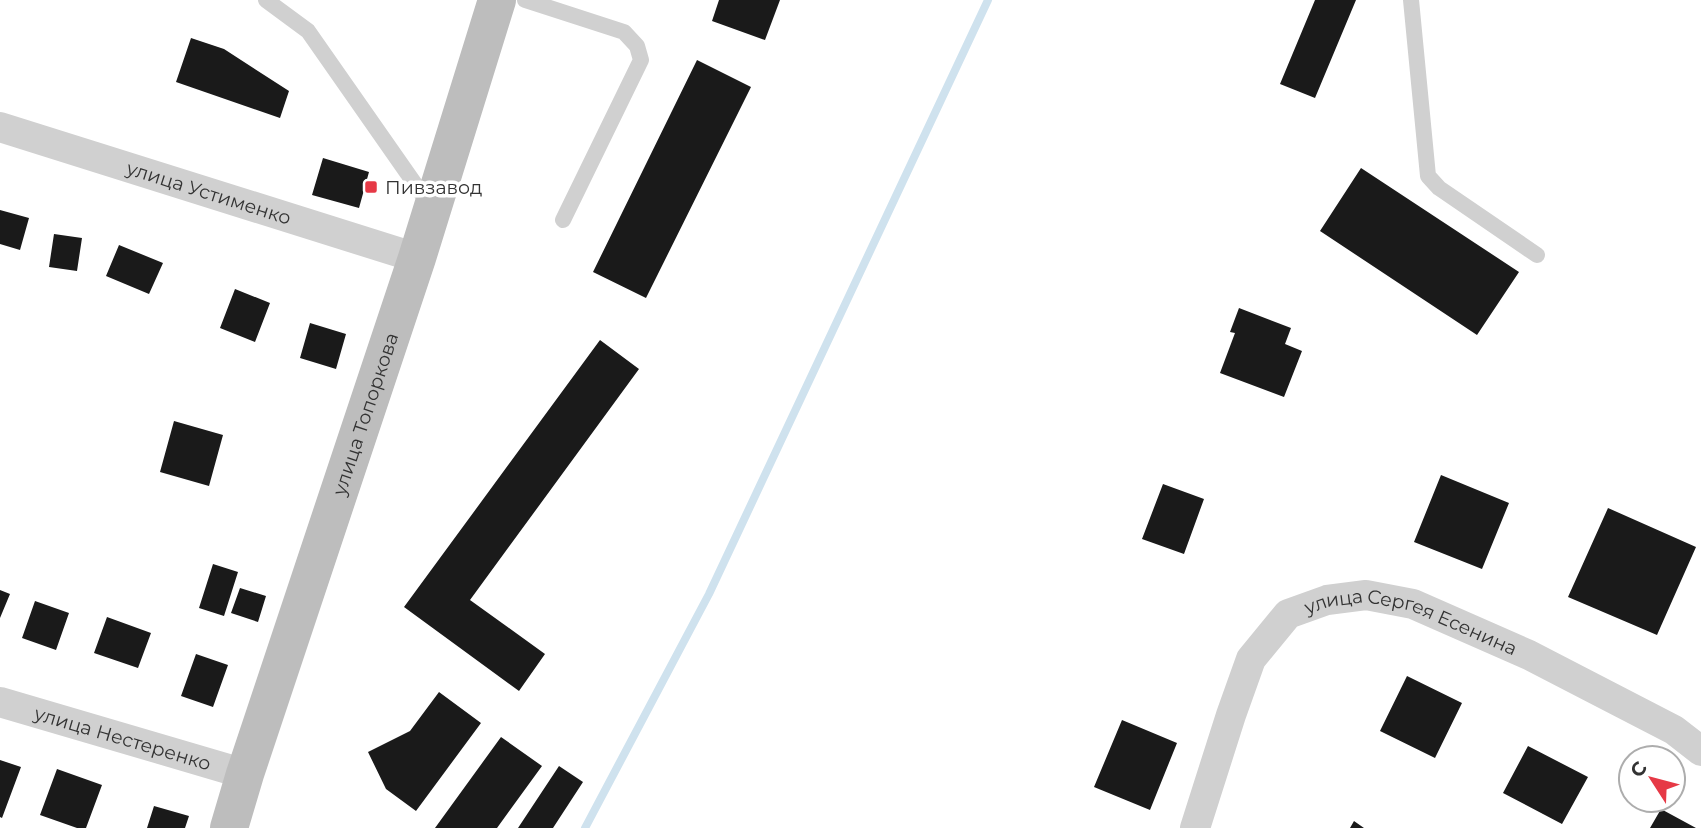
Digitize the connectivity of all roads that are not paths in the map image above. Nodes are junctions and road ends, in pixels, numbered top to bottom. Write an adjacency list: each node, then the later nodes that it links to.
1 (266, 0): 6 (lane)
2 (497, 0): 6 (street, улица Топоркова)
3 (525, 0): 7 (lane)
4 (1411, 0): 8 (lane)
5 (0, 127): 9 (street, улица Устименко)
6 (432, 209): 9 (street, улица Топоркова)
7 (563, 220)
8 (1537, 255)
9 (417, 258): 12 (street, улица Топоркова)
10 (0, 702): 12 (street, улица Нестеренко)
11 (1701, 751): 14 (street, улица Сергея Есенина)
12 (245, 774): 13 (street, улица Топоркова)
13 (229, 828)
14 (1195, 828)

